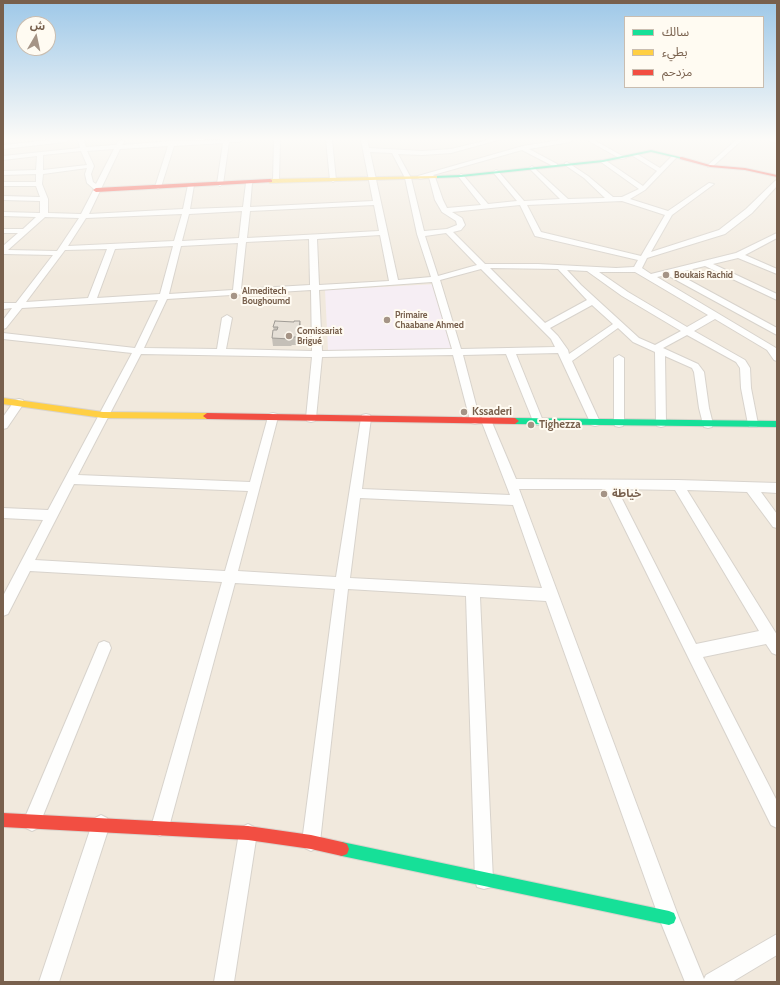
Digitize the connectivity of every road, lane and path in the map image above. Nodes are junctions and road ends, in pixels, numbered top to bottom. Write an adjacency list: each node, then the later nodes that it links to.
1 (40, 186): 21 (street)
2 (93, 186): 18 (street)
3 (99, 186): 18 (street)
4 (191, 186): 17 (street); 30 (street)
5 (249, 186): 28 (street)
6 (375, 186): 25 (street)
7 (410, 186): 39 (street)
8 (435, 186): 29 (street)
9 (469, 186): 27 (street)
10 (508, 186): 26 (street)
11 (550, 186): 24 (street)
12 (596, 186): 22 (street)
13 (639, 186): 19 (street)
14 (646, 186): 19 (street)
15 (708, 186): 33 (street)
16 (773, 186): 48 (street)
17 (158, 187): 18 (street)
18 (97, 189): 34 (street)
19 (643, 189): 23 (street)
20 (3, 198): 21 (street)
21 (44, 198): 32 (street)
22 (611, 199): 23 (street); 24 (street)
23 (623, 199): 33 (street)
24 (567, 202): 26 (street)
25 (378, 203): 28 (street); 38 (street)
26 (522, 203): 27 (street); 48 (street)
27 (486, 206): 29 (street)
28 (246, 210): 30 (street); 42 (street)
29 (445, 210): 37 (street)
30 (186, 212): 34 (street); 43 (street)
31 (3, 214): 32 (street)
32 (44, 214): 34 (street); 36 (street)
33 (669, 214): 48 (street)
34 (84, 216): 45 (street)
35 (3, 231): 36 (street)
36 (24, 231): 46 (street)
37 (448, 231): 39 (street); 50 (street)
38 (383, 232): 41 (street); 58 (street)
39 (422, 234): 57 (street)
40 (777, 235): 47 (street)
41 (313, 236): 42 (street); 59 (street)
42 (243, 240): 43 (street); 60 (street)
43 (178, 243): 44 (street); 61 (street)
44 (112, 247): 45 (street); 63 (street)
45 (61, 250): 46 (street); 65 (street)
46 (3, 251)
47 (739, 255): 49 (street); 55 (street)
48 (645, 257): 53 (street)
49 (705, 263): 54 (street); 62 (street)
50 (482, 266): 51 (street); 57 (street); 71 (street)
51 (560, 267): 52 (street); 64 (street)
52 (590, 269): 53 (street); 72 (street)
53 (637, 269): 56 (street)
54 (668, 272): 56 (street); 73 (street)
55 (777, 272)
56 (649, 277): 67 (street)
57 (436, 279): 58 (street); 81 (street)
58 (394, 283): 59 (street)
59 (316, 287): 60 (street); 83 (street)
60 (237, 291): 61 (street)
61 (164, 295): 63 (street); 79 (street)
62 (777, 297)
63 (92, 300): 65 (street)
64 (594, 300): 69 (street); 71 (street)
65 (19, 305): 66 (street); 70 (street)
66 (3, 306)
67 (715, 315): 72 (street); 76 (street)
68 (227, 318): 82 (street)
69 (618, 324): 78 (street); 86 (street)
70 (3, 326)
71 (545, 327): 77 (street)
72 (686, 330): 78 (street); 99 (street)
73 (777, 332)
74 (3, 336): 79 (street)
75 (777, 339): 76 (street)
76 (771, 348): 85 (street)
77 (562, 350): 80 (street); 86 (street)
78 (658, 350): 97 (street); 98 (street)
79 (138, 351): 82 (street); 89 (street)
80 (510, 351): 81 (street); 94 (street)
81 (457, 352): 83 (street); 93 (street)
82 (221, 353): 83 (street)
83 (317, 354): 91 (street)
84 (619, 358): 96 (street)
85 (777, 358)
86 (567, 360): 95 (street)
87 (3, 402): 88 (street)
88 (19, 403): 89 (street); 101 (street)
89 (103, 415): 90 (street); 102 (street)
90 (272, 417): 91 (street); 106 (street)
91 (311, 418): 92 (street)
92 (366, 418): 93 (street); 109 (street)
93 (480, 420): 94 (street); 103 (street)
94 (538, 421): 95 (street)
95 (595, 422): 96 (street)
96 (619, 423): 97 (street)
97 (662, 423): 98 (street)
98 (708, 424): 99 (street)
99 (753, 424): 100 (street)
100 (777, 424)
101 (3, 425)
102 (71, 479): 106 (street); 112 (street)
103 (512, 484): 104 (street); 110 (street)
104 (608, 484): 105 (street); 123 (street)
105 (678, 485): 107 (street); 121 (street)
106 (255, 487): 115 (street)
107 (751, 488): 108 (street); 113 (street)
108 (777, 488)
109 (356, 493): 110 (street); 116 (street)
110 (518, 500): 119 (street)
111 (3, 513): 112 (street)
112 (52, 515): 114 (street)
113 (777, 523)
114 (26, 565): 115 (street); 117 (street)
115 (230, 575): 116 (street); 128 (street)
116 (342, 583): 118 (street); 130 (street)
117 (8, 590): 120 (street)
118 (472, 592): 119 (street); 131 (street)
119 (551, 595): 132 (street)
120 (3, 610)
121 (773, 642): 123 (street)
122 (104, 648): 126 (street)
123 (692, 652): 124 (street)
124 (777, 819)
125 (3, 820): 126 (street)
126 (32, 822): 127 (street)
127 (101, 824): 128 (street); 134 (street)
128 (160, 827): 129 (street)
129 (248, 833): 130 (street); 135 (street)
130 (311, 842): 131 (street)
131 (484, 880): 132 (street)
132 (669, 918): 136 (street)
133 (777, 944): 137 (street)
134 (49, 982)
135 (224, 982)
136 (695, 982)
137 (713, 982)

